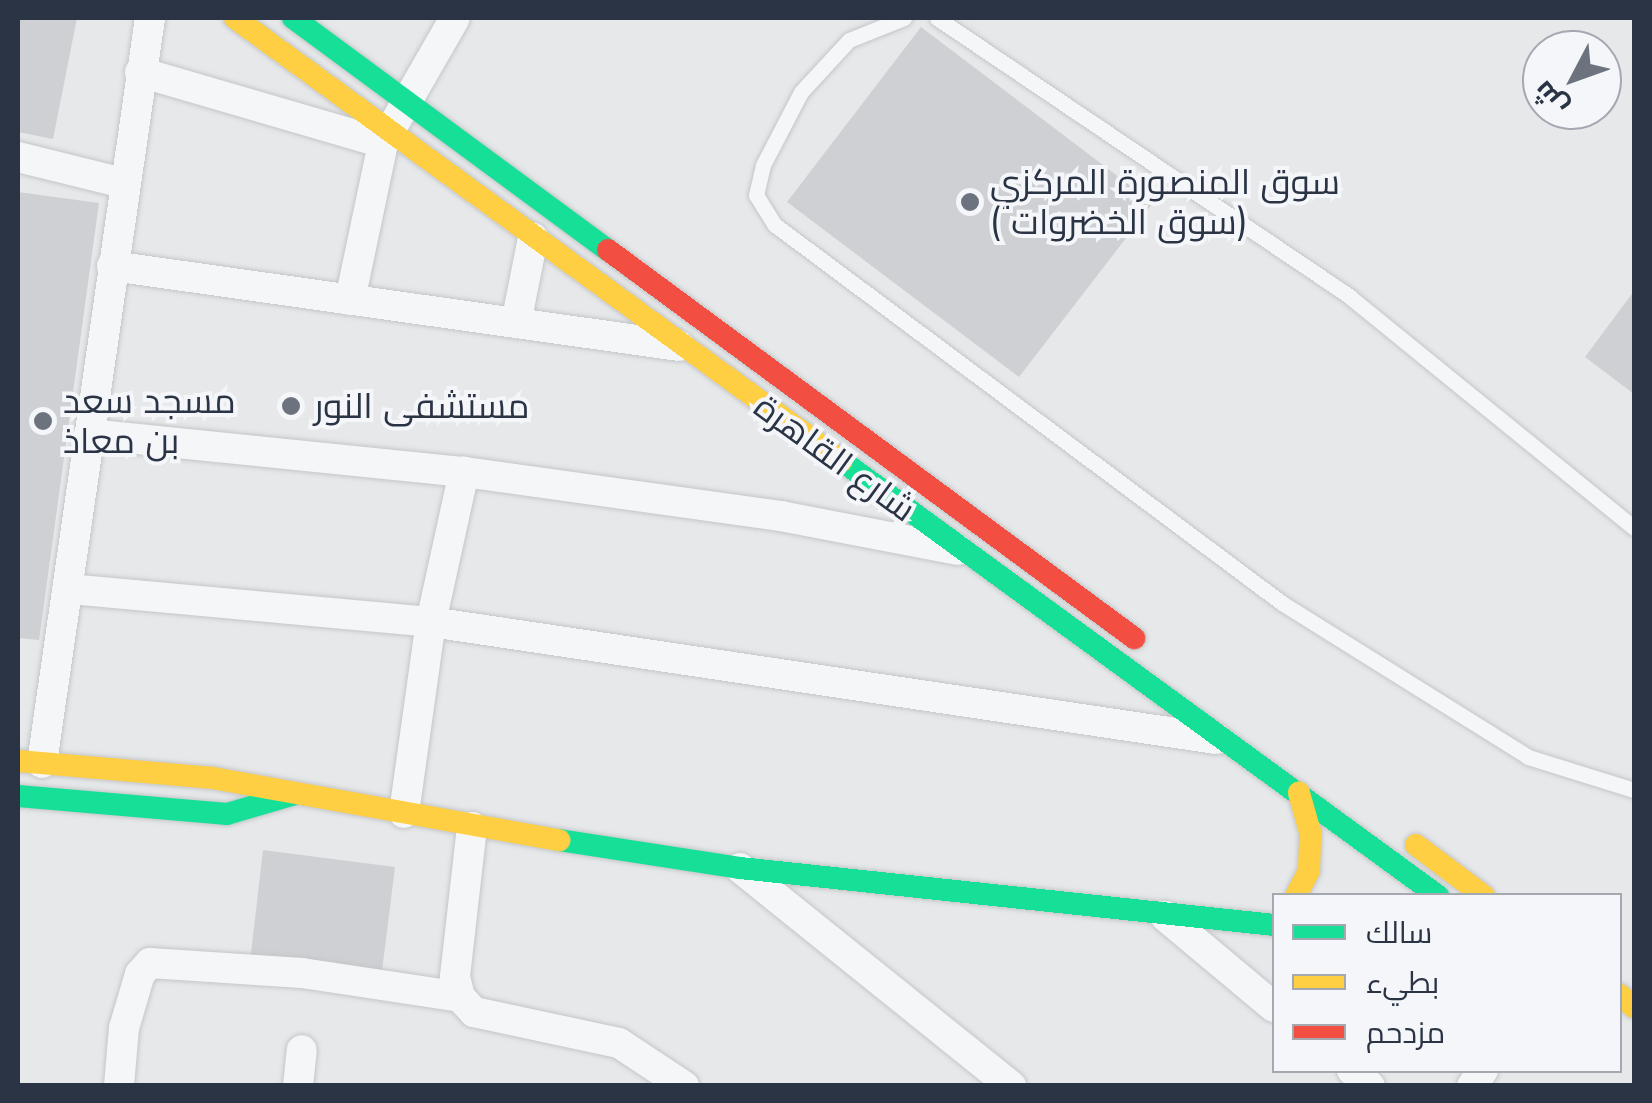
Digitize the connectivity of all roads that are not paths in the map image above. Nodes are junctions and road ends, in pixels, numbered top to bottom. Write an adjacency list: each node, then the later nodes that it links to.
1 (150, 18): 7 (street)
2 (235, 18): 9 (street, شارع القاهرة)
3 (294, 18): 8 (street, شارع القاهرة)
4 (455, 18): 8 (street)
5 (904, 18): 26 (lane)
6 (938, 18): 19 (lane)
7 (140, 72): 9 (street); 11 (street)
8 (406, 103): 9 (street); 23 (street, شارع القاهرة)
9 (385, 139): 12 (street, شارع القاهرة); 14 (street)
10 (18, 157): 11 (street)
11 (123, 183): 13 (street)
12 (533, 238): 15 (street); 16 (street, شارع القاهرة)
13 (112, 266): 14 (street); 17 (street)
14 (350, 300): 15 (street)
15 (516, 323): 16 (street)
16 (682, 347): 20 (street, شارع القاهرة)
17 (90, 434): 18 (street); 21 (street)
18 (464, 472): 20 (street); 22 (street)
19 (1634, 528)
20 (963, 551): 24 (street, شارع القاهرة)
21 (69, 589): 22 (street); 25 (street)
22 (431, 622): 24 (street); 31 (street)
23 (1162, 659)
24 (1227, 740): 27 (street, شارع القاهرة)
25 (30, 762): 28 (street)
26 (1634, 790)
27 (1299, 793): 36 (street); 37 (street, شارع القاهرة)
28 (296, 794): 30 (street); 31 (street)
29 (18, 796): 30 (street)
30 (49, 799): 32 (street)
31 (404, 813): 34 (street)
32 (18, 820)
33 (1388, 824): 38 (street)
34 (472, 828): 35 (street); 41 (street)
35 (740, 868): 39 (street); 47 (street)
36 (1298, 893)
37 (1434, 893)
38 (1480, 893)
39 (1165, 916): 40 (street); 42 (street)
40 (1271, 922)
41 (460, 997): 44 (street); 46 (street)
42 (1272, 1005)
43 (302, 1050): 45 (street)
44 (119, 1086)
45 (298, 1086)
46 (684, 1086)
47 (1012, 1086)

